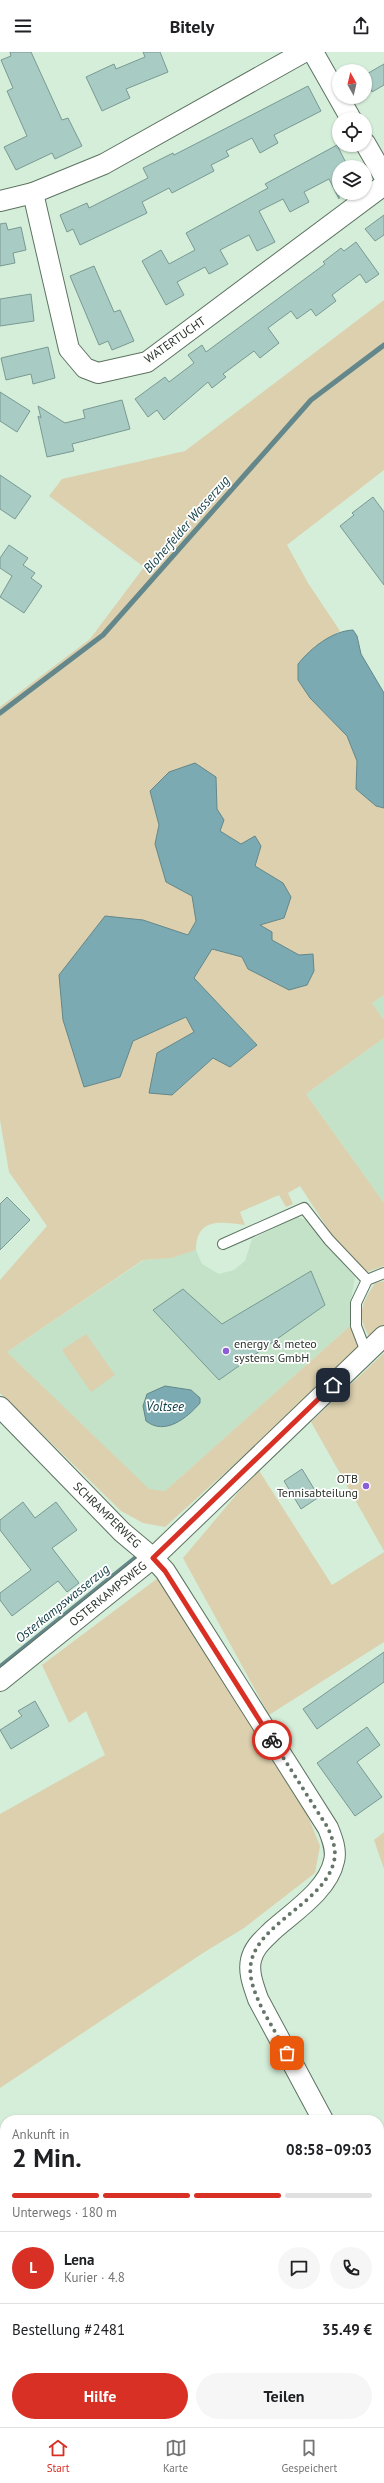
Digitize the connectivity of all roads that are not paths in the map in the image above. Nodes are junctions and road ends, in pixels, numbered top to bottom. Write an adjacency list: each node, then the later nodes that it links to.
1 (304, 52): 7 (street)
2 (312, 52): 3 (street)
3 (347, 112)
4 (370, 152): 5 (street)
5 (384, 176)
6 (384, 185): 7 (street, WATERTUCHT)
7 (33, 193): 8 (street)
8 (0, 201)
9 (223, 1244): 11 (lane)
10 (384, 1273): 11 (lane)
11 (367, 1280): 13 (lane)
12 (384, 1336): 13 (street, OSTERKAMPSWEG)
13 (366, 1352): 15 (street, OSTERKAMPSWEG)
14 (0, 1407): 15 (street, SCHRAMPERWEG)
15 (153, 1558): 16 (street, OSTERKAMPSWEG); 17 (street, SCHRAMPERWEG)
16 (0, 1681)
17 (320, 2115)

